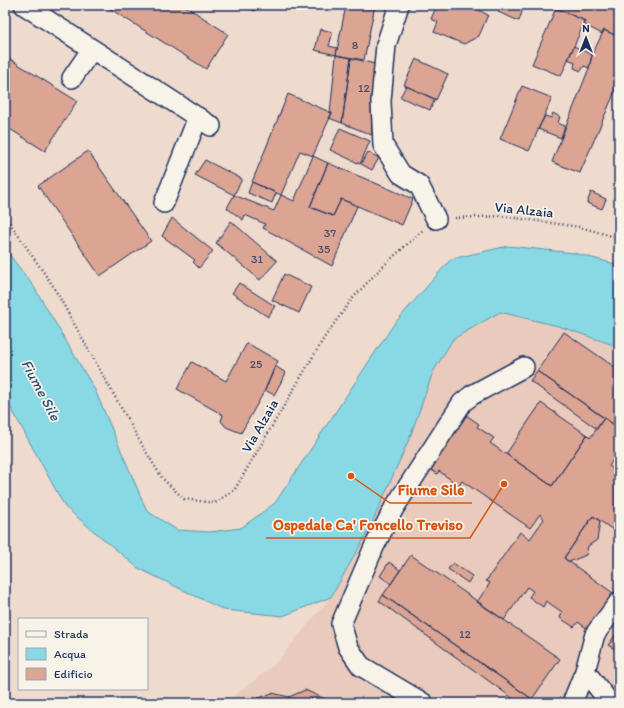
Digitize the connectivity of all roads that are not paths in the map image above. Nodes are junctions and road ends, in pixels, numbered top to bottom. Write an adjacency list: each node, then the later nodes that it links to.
1 (24, 5): 3 (street)
2 (399, 5): 6 (street)
3 (92, 49): 4 (street); 5 (street)
4 (72, 78)
5 (164, 203)
6 (436, 219)
7 (524, 367): 10 (street)
8 (619, 602): 9 (street)
9 (585, 671): 11 (street); 12 (street)
10 (423, 703)
11 (572, 703)
12 (610, 703)

